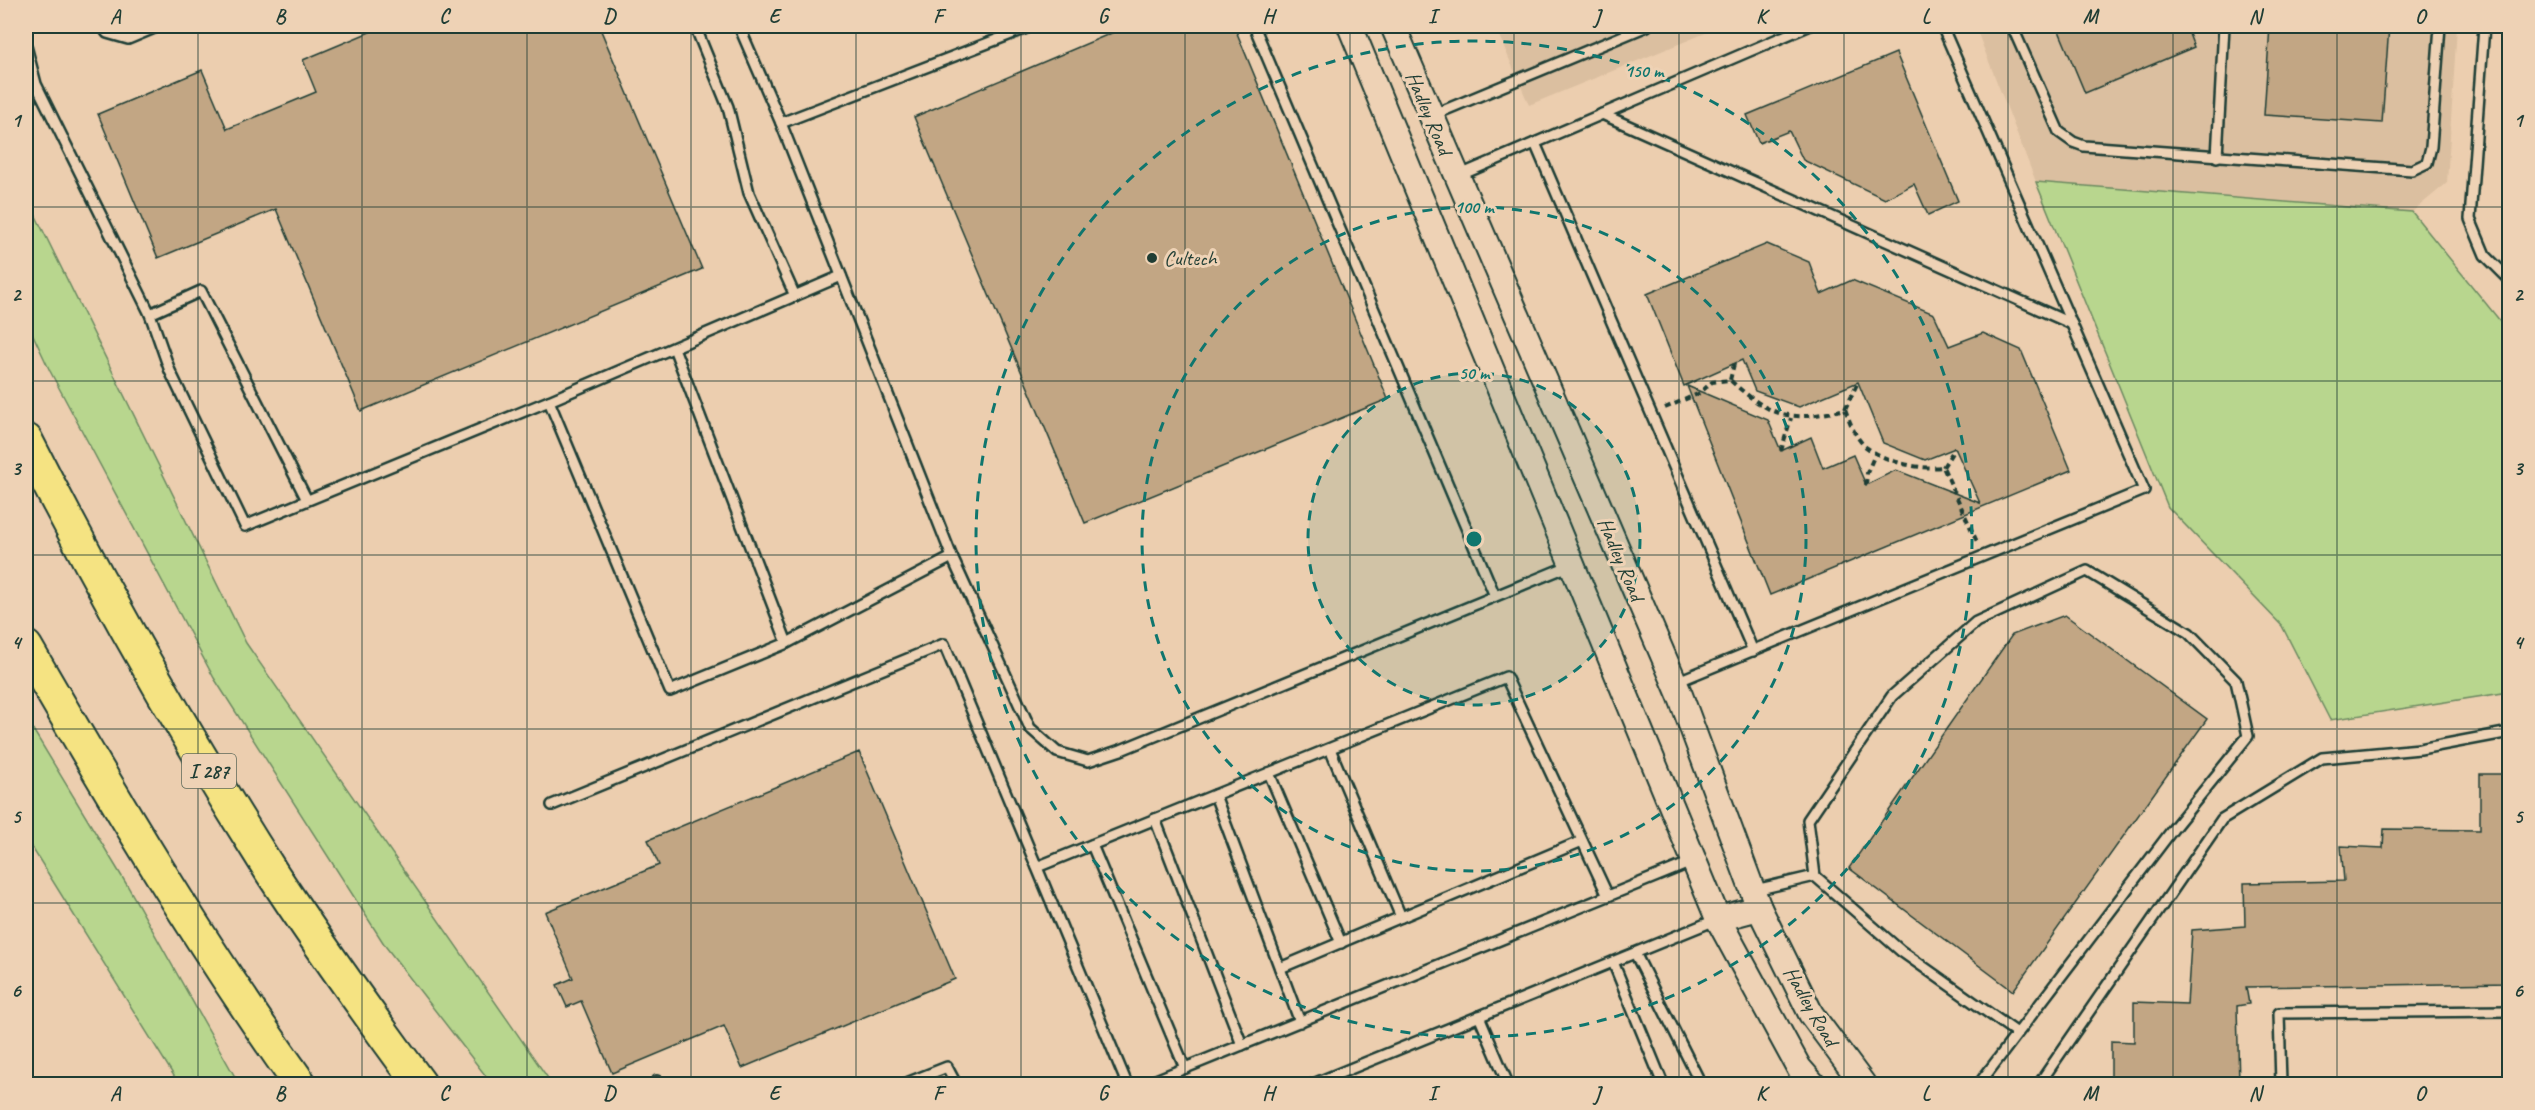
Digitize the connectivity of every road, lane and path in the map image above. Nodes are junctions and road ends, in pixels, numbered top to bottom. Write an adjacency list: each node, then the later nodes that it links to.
1 (102, 26): 2 (lane)
2 (159, 26)
3 (695, 26): 25 (lane)
4 (739, 26): 19 (lane)
5 (1032, 26): 19 (lane)
6 (1254, 26): 46 (lane)
7 (1350, 26): 45 (main road, Hadley Road)
8 (1393, 26): 18 (main road, Hadley Road)
9 (1647, 26): 18 (lane)
10 (1808, 26): 17 (lane)
11 (1942, 26): 27 (lane)
12 (2012, 26): 21 (lane)
13 (2224, 26): 21 (lane)
14 (2440, 26): 21 (lane)
15 (2484, 26): 24 (lane)
16 (26, 45): 26 (lane)
17 (1602, 114): 20 (lane); 27 (lane)
18 (1431, 116): 22 (main road, Hadley Road)
19 (781, 123): 23 (lane)
20 (1534, 143): 22 (lane); 34 (lane)
21 (2217, 157)
22 (1457, 176): 50 (main road, Hadley Road)
23 (841, 276): 25 (lane); 44 (lane)
24 (2510, 280)
25 (795, 296): 28 (lane)
26 (150, 314): 42 (lane); 42 (lane)
27 (2072, 324): 43 (lane)
28 (674, 348): 32 (lane); 47 (lane)
29 (1734, 364): 30 (path)
30 (1730, 380): 34 (path); 35 (path)
31 (1858, 381): 33 (path)
32 (549, 401): 42 (lane); 47 (lane)
33 (1845, 410): 35 (path); 39 (path)
34 (1651, 414): 49 (lane)
35 (1791, 418): 38 (path)
36 (26, 440): 77 (highway, I 287)
37 (1955, 448): 40 (path)
38 (1781, 451)
39 (1876, 452): 40 (path); 41 (path)
40 (1943, 467): 43 (path)
41 (1866, 485)
42 (308, 500)
43 (1983, 556): 49 (lane)
44 (952, 557): 46 (lane); 47 (lane)
45 (1572, 564): 46 (lane); 59 (main road, Hadley Road)
46 (1495, 596)
47 (787, 643)
48 (26, 648): 76 (highway)
49 (1753, 651): 50 (lane)
50 (1674, 683): 63 (main road, Hadley Road)
51 (2510, 732): 89 (lane)
52 (1330, 748): 53 (lane); 57 (lane); 64 (lane)
53 (1269, 773): 54 (lane); 66 (lane)
54 (1215, 795): 56 (lane); 69 (lane)
55 (552, 805): 60 (lane)
56 (1155, 819): 58 (lane); 74 (lane)
57 (1582, 841): 62 (lane); 64 (lane)
58 (1092, 845): 60 (lane); 75 (lane)
59 (1694, 861): 62 (lane); 65 (main road, Hadley Road)
60 (1037, 867): 80 (lane)
61 (1815, 876): 63 (lane); 73 (lane); 73 (lane)
62 (1608, 896): 72 (lane)
63 (1756, 899): 65 (main road); 87 (main road, Hadley Road)
64 (1401, 917): 66 (lane)
65 (1718, 919): 67 (lane); 86 (main road, Hadley Road)
66 (1341, 943): 69 (lane)
67 (1635, 953): 68 (lane); 85 (lane)
68 (1613, 962): 71 (lane); 84 (lane)
69 (1280, 968): 72 (lane)
70 (2510, 1011): 90 (lane)
71 (1479, 1016): 82 (lane); 83 (lane)
72 (1300, 1022): 74 (lane)
73 (2017, 1033): 88 (lane)
74 (1242, 1045): 75 (lane)
75 (1185, 1068): 81 (lane)
76 (300, 1084)
77 (420, 1084)
78 (904, 1084): 79 (lane)
79 (956, 1084)
80 (1128, 1084)
81 (1146, 1084)
82 (1313, 1084)
83 (1509, 1084)
84 (1663, 1084)
85 (1701, 1084)
86 (1813, 1084)
87 (1863, 1084)
88 (1979, 1084)
89 (2039, 1084)
90 (2281, 1084)

